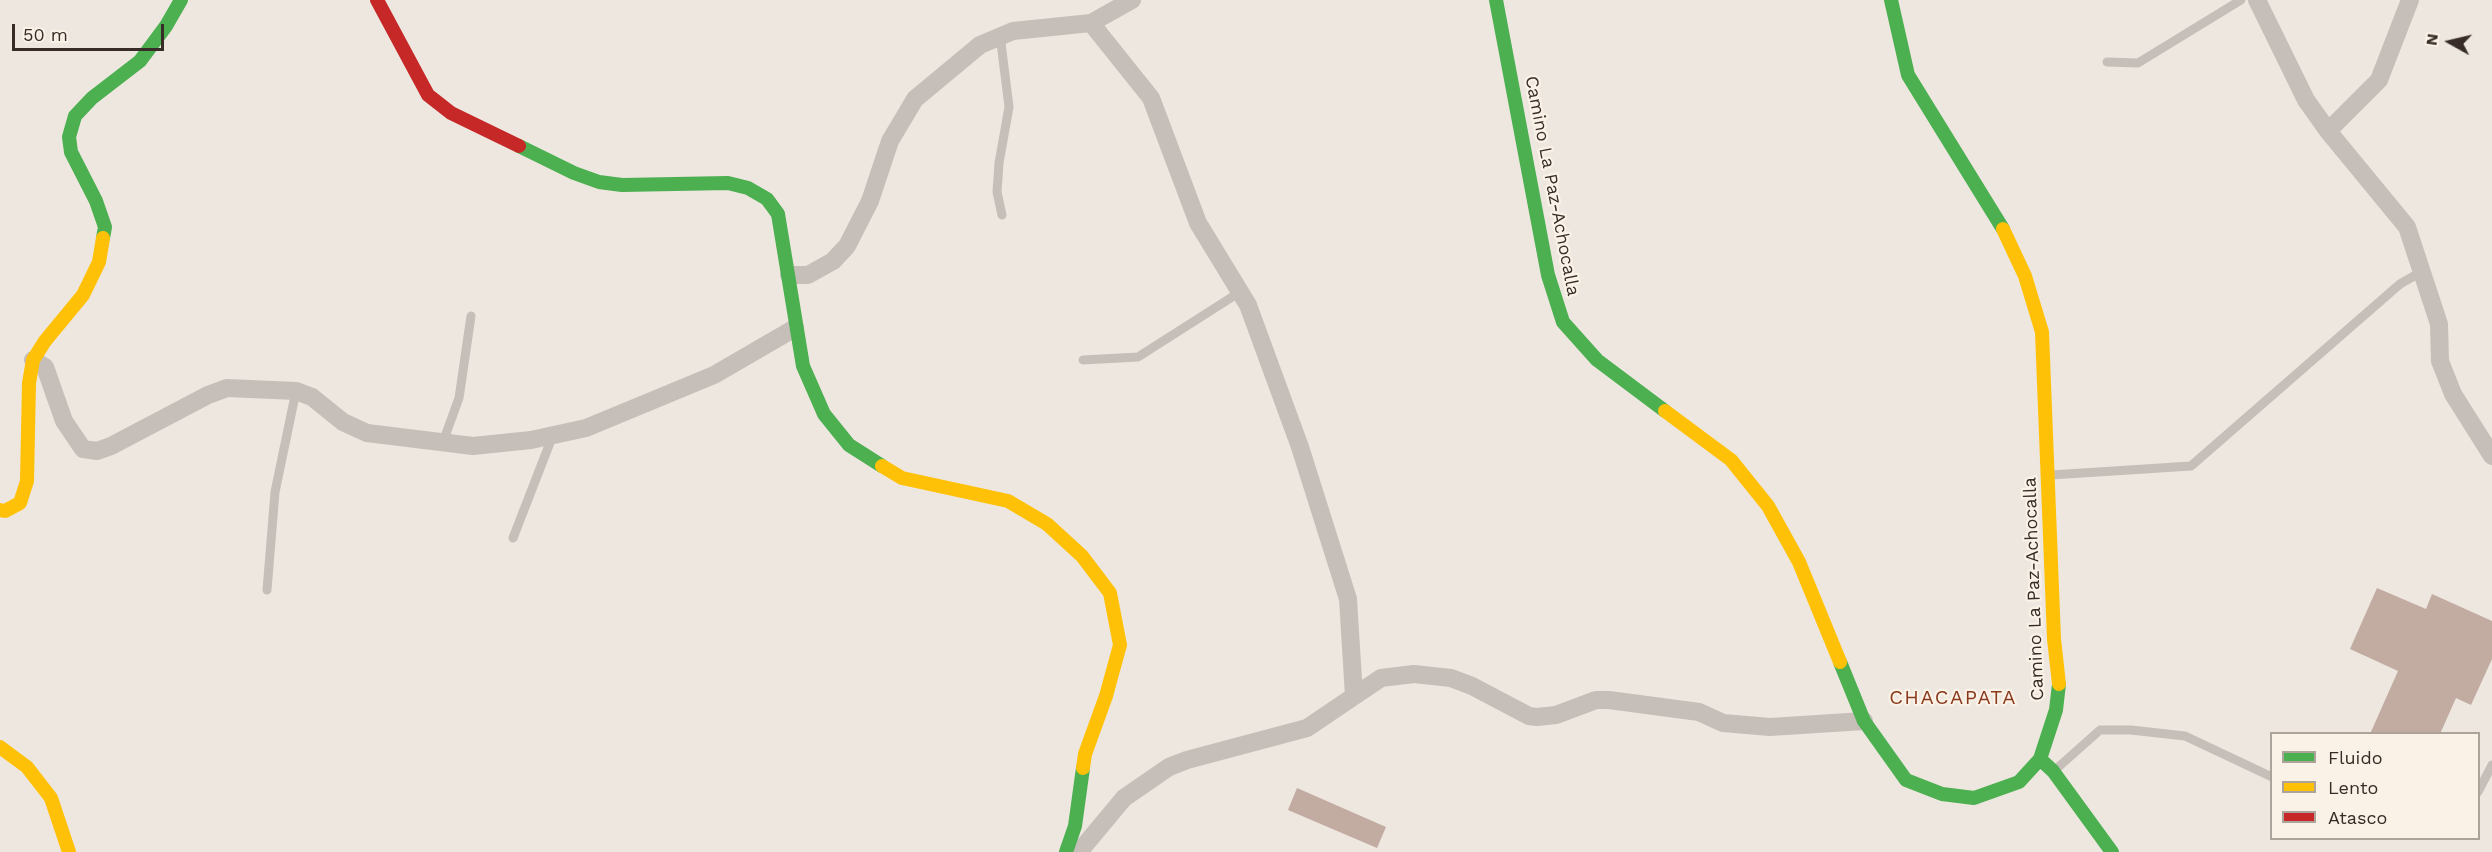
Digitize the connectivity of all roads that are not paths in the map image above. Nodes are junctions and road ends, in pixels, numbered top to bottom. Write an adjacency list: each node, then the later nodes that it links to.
1 (181, 0): 19 (main road)
2 (377, 0): 15 (main road)
3 (1132, 0): 9 (street)
4 (1496, 0): 30 (main road, Camino La Paz-Achocalla)
5 (1891, 0): 25 (main road, Camino La Paz-Achocalla)
6 (2241, 0): 11 (lane)
7 (2258, 0): 12 (street)
8 (2410, 0): 12 (street)
9 (1091, 23): 10 (street); 16 (street)
10 (1006, 35): 13 (lane); 15 (street)
11 (2107, 62)
12 (2328, 131): 14 (street)
13 (1002, 215)
14 (2421, 272): 24 (street); 25 (lane)
15 (789, 275): 18 (main road)
16 (1240, 292): 20 (lane); 29 (street)
17 (471, 316): 23 (lane)
18 (795, 327): 22 (street); 38 (main road)
19 (33, 360): 21 (street); 26 (main road)
20 (1083, 360)
21 (296, 391): 23 (street); 28 (lane)
22 (553, 435): 23 (street); 27 (lane)
23 (443, 442)
24 (2489, 444)
25 (2048, 476): 32 (main road, Camino La Paz-Achocalla)
26 (0, 510)
27 (513, 538)
28 (267, 590)
29 (1354, 696): 30 (street); 39 (street)
30 (1864, 721): 32 (main road, Camino La Paz-Achocalla)
31 (0, 747): 37 (main road)
32 (2040, 759): 34 (main road)
33 (2492, 765): 36 (lane)
34 (2053, 771): 35 (lane); 40 (main road)
35 (2270, 777)
36 (2480, 788)
37 (69, 852)
38 (1066, 852)
39 (1079, 852)
40 (2112, 852)

